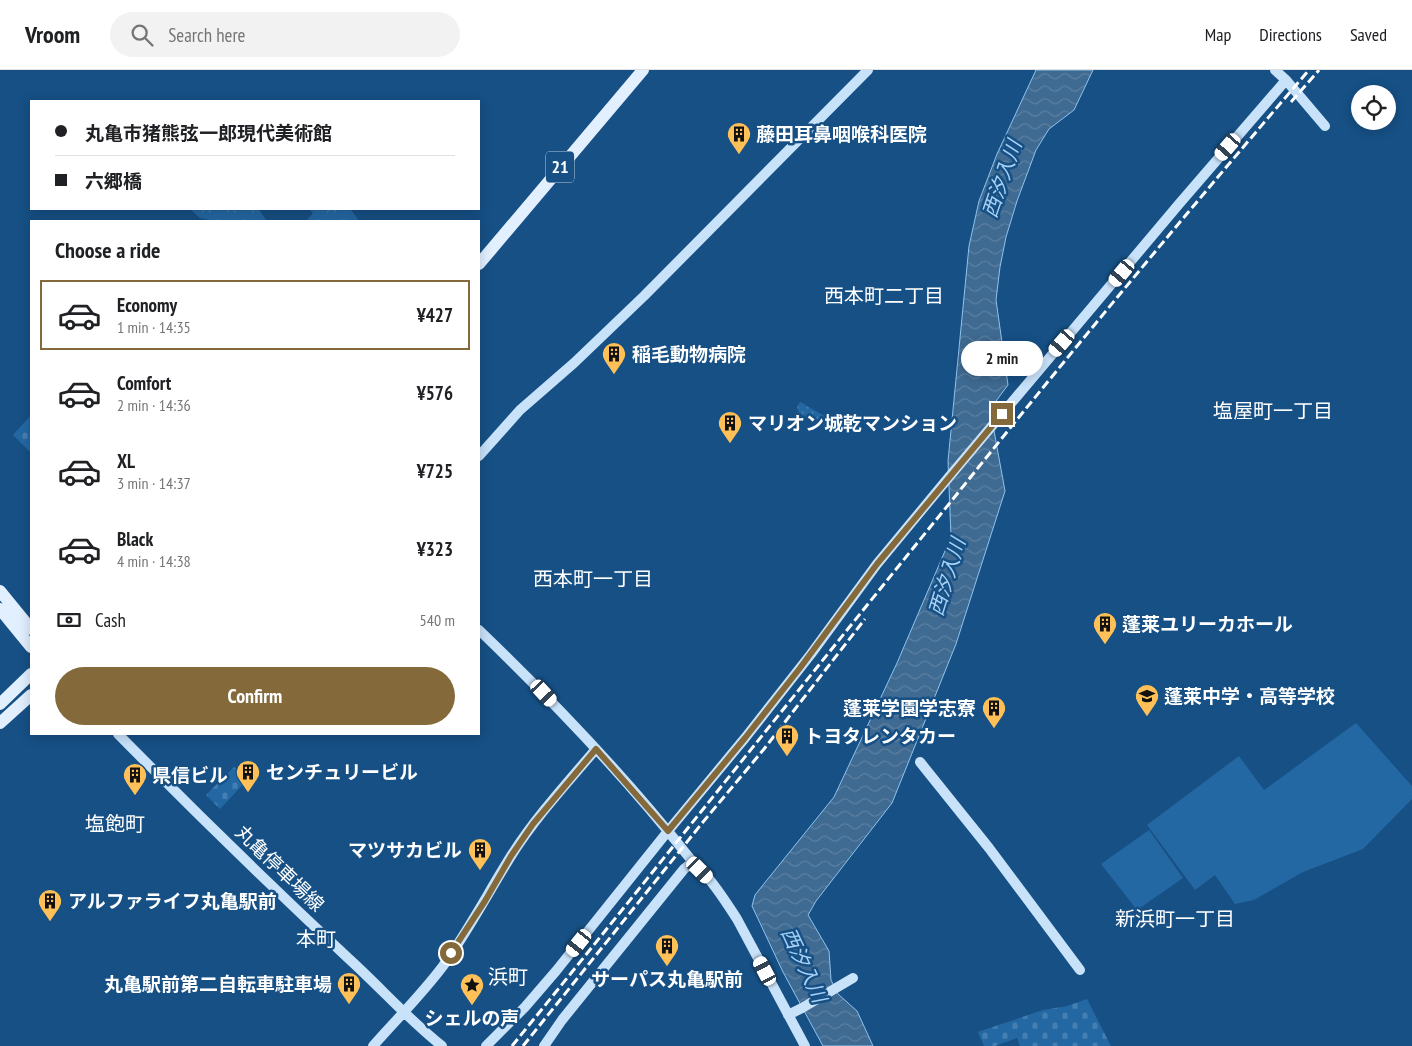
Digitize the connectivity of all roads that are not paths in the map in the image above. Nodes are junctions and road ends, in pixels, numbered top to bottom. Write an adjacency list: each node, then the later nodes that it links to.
1 (643, 70): 6 (main road, 21)
2 (868, 70): 7 (street)
3 (1275, 70): 4 (street)
4 (1286, 80): 5 (street); 20 (street)
5 (1325, 126)
6 (480, 263)
7 (480, 455)
8 (0, 590): 10 (main road)
9 (0, 609): 12 (main road)
10 (30, 628)
11 (480, 631): 18 (street)
12 (30, 646)
13 (30, 675): 15 (main road)
14 (30, 695): 16 (main road)
15 (0, 704)
16 (0, 723)
17 (119, 735): 24 (street, 丸亀停車場線)
18 (596, 749): 20 (street); 24 (street)
19 (920, 762): 22 (street)
20 (668, 831): 21 (street); 28 (street)
21 (693, 862): 25 (street); 29 (street)
22 (1080, 970)
23 (853, 978): 25 (street)
24 (406, 1009): 26 (street); 27 (street, 丸亀停車場線)
25 (788, 1015): 30 (street)
26 (373, 1046)
27 (442, 1046)
28 (486, 1046)
29 (544, 1046)
30 (805, 1046)

